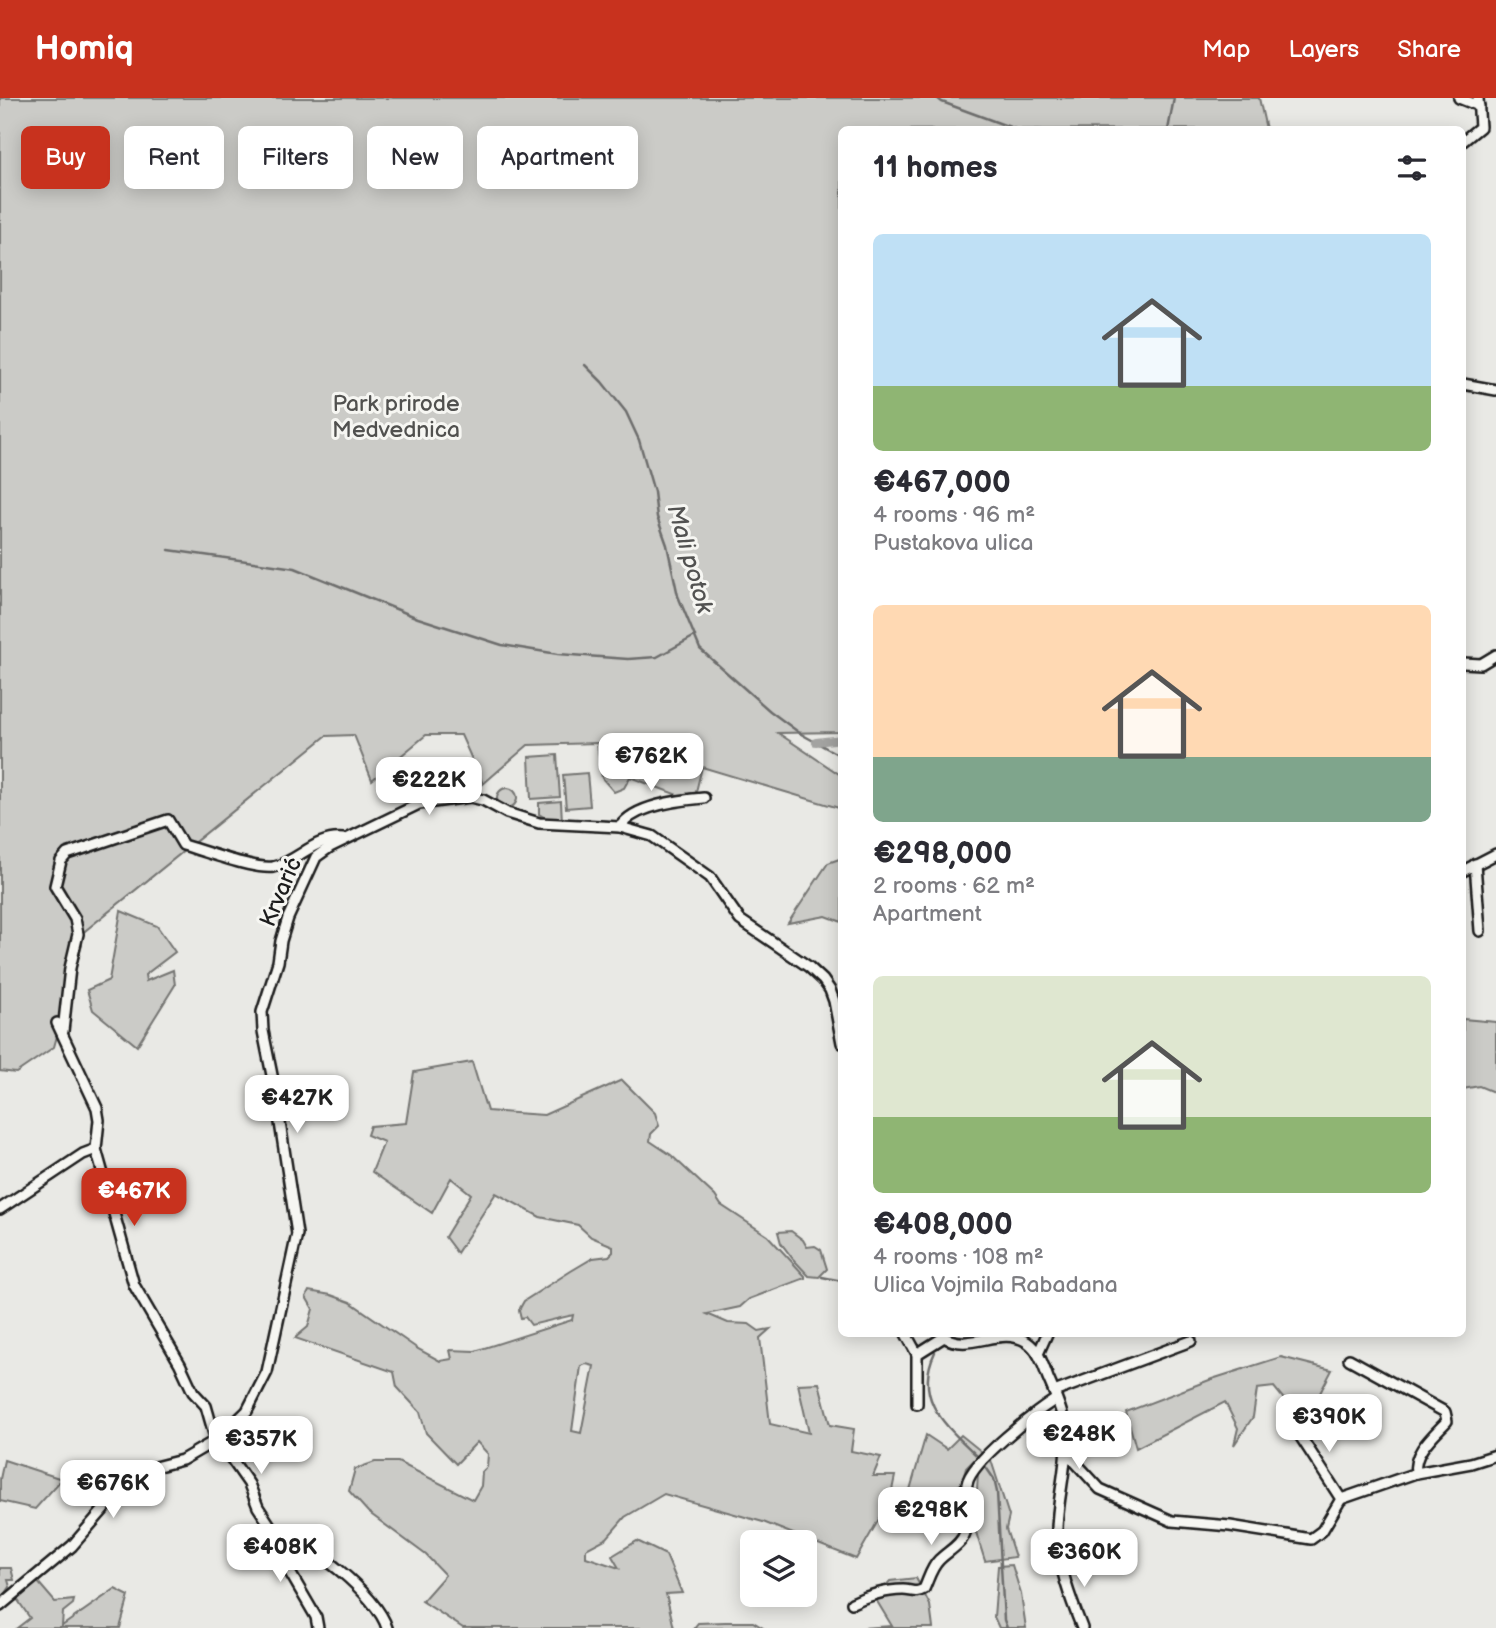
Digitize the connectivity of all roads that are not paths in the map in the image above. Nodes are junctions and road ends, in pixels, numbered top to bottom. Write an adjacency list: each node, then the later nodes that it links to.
1 (1459, 98): 2 (street)
2 (1478, 102): 3 (street)
3 (1466, 139)
4 (1466, 385): 5 (street)
5 (1496, 390)
6 (1496, 655): 7 (street)
7 (1466, 663)
8 (704, 798): 9 (street)
9 (620, 828): 10 (street, Krvarić); 15 (street, Krvarić)
10 (345, 839): 17 (street); 33 (street, Krvarić)
11 (1496, 854): 12 (street)
12 (1475, 864): 13 (street); 14 (street)
13 (1466, 869)
14 (1480, 931)
15 (838, 1022)
16 (57, 1023): 17 (street)
17 (63, 1033): 18 (street)
18 (96, 1149): 19 (street); 33 (street)
19 (0, 1209)
20 (908, 1337): 27 (street)
21 (941, 1337): 27 (street)
22 (947, 1337): 23 (street)
23 (994, 1337)
24 (1046, 1337): 28 (street)
25 (1029, 1338): 28 (street)
26 (1191, 1341): 30 (street)
27 (917, 1354): 31 (street)
28 (1038, 1354): 30 (street)
29 (1349, 1359): 36 (street)
30 (1055, 1395): 34 (street); 41 (street)
31 (916, 1404)
32 (1293, 1426): 39 (street)
33 (218, 1439): 38 (street, Krvarić); 40 (street)
34 (1065, 1451): 39 (street); 45 (street)
35 (1496, 1455): 36 (street)
36 (1416, 1473): 39 (street)
37 (68, 1477): 38 (street)
38 (125, 1482): 42 (street)
39 (1341, 1499)
40 (275, 1534): 43 (street); 44 (street)
41 (852, 1603)
42 (0, 1605)
43 (318, 1628)
44 (387, 1628)
45 (1082, 1628)

